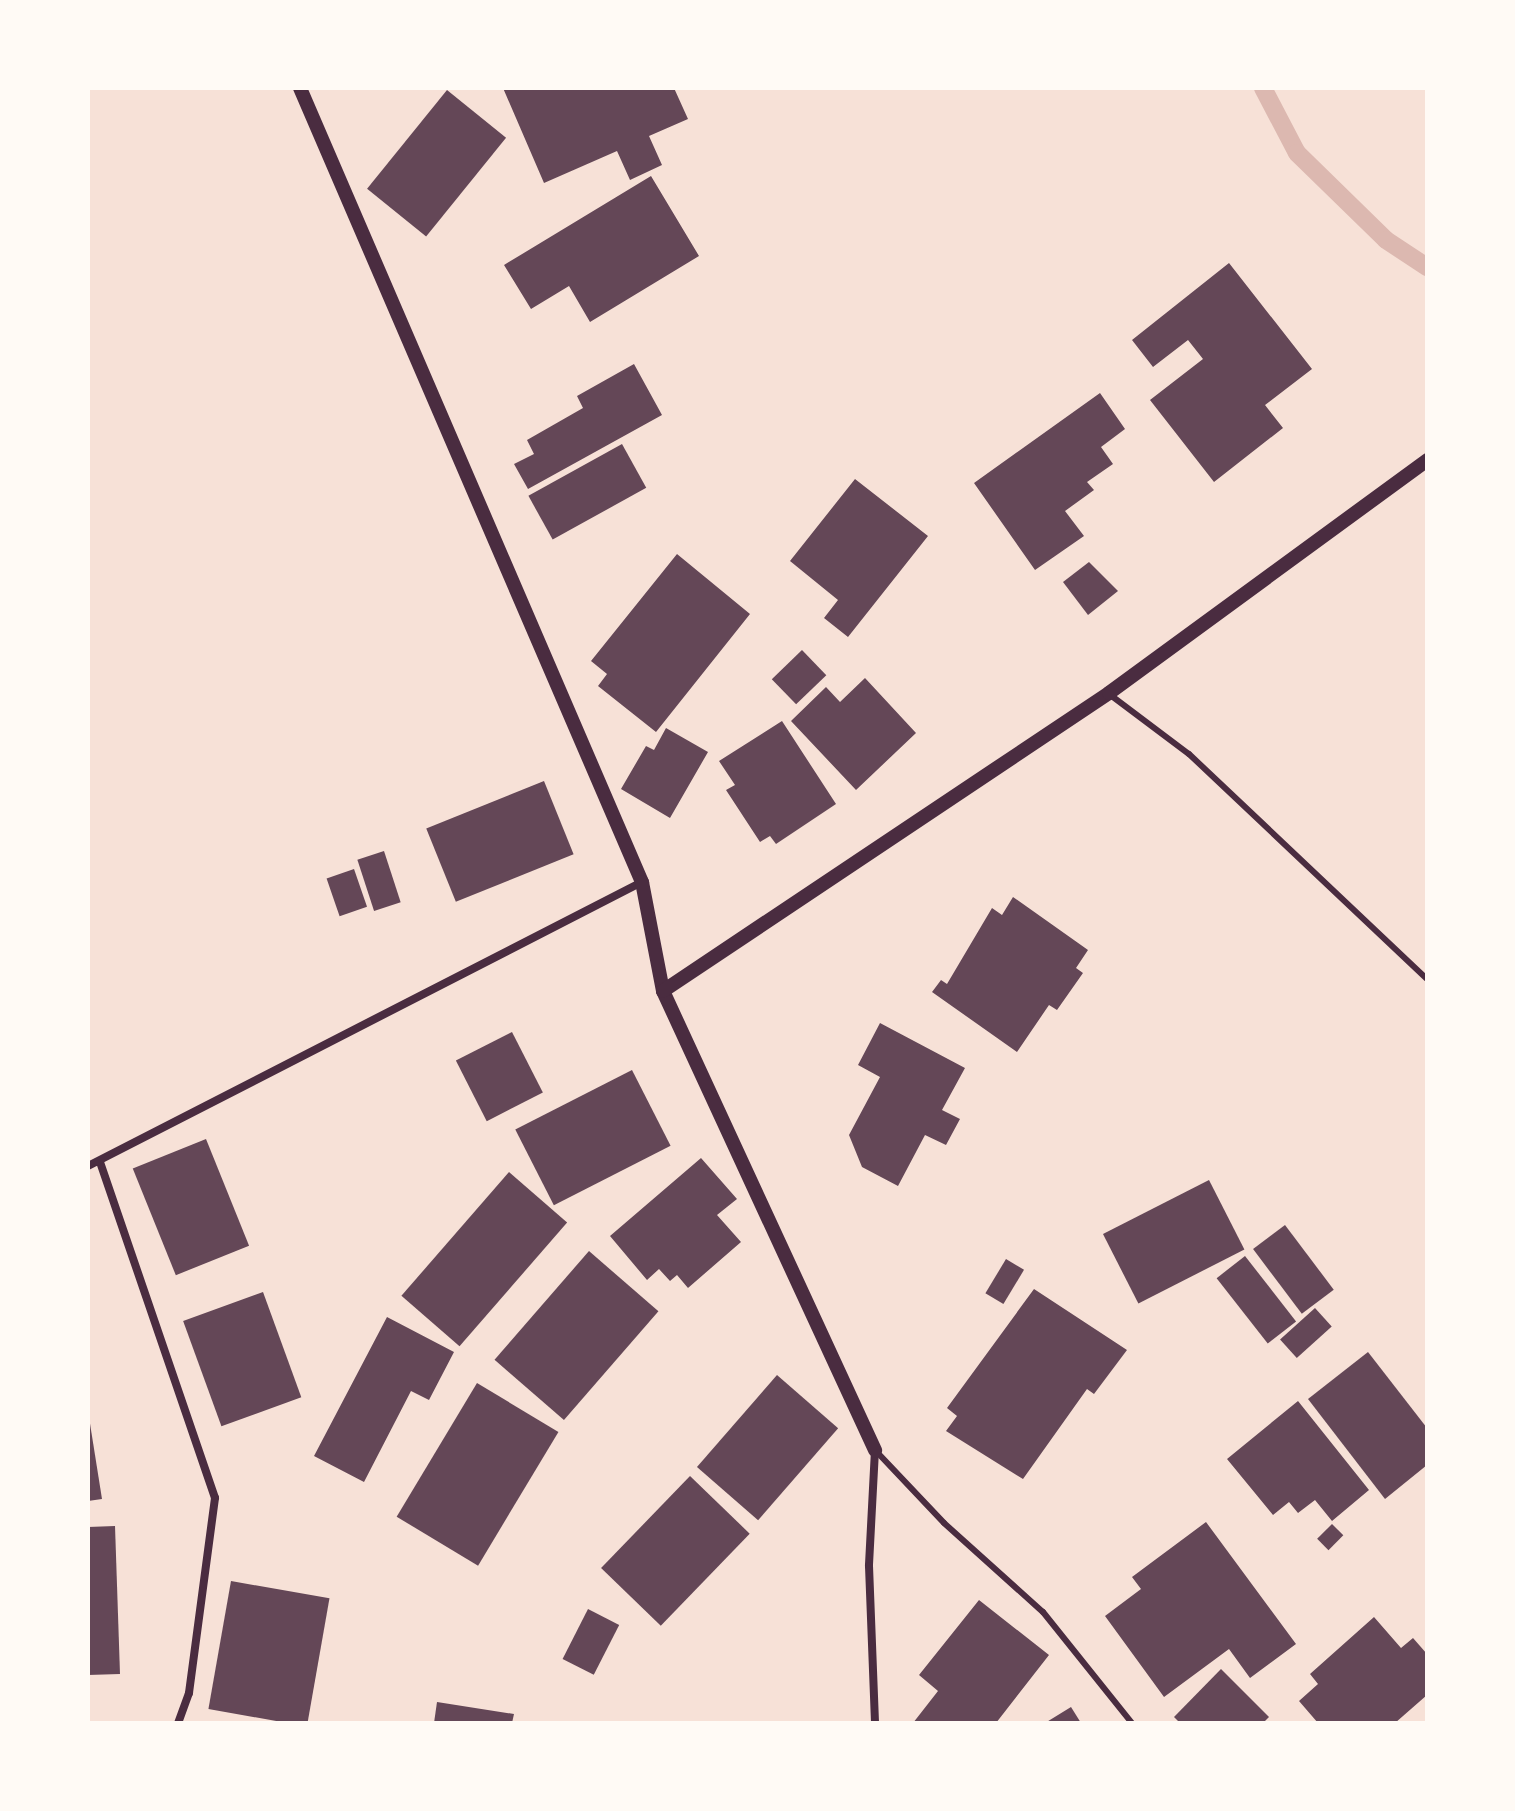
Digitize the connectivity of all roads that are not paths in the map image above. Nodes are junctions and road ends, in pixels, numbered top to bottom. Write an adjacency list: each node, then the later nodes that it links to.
1 (300, 88): 4 (street)
2 (1427, 460): 3 (street)
3 (1109, 693): 5 (lane); 6 (street)
4 (642, 882): 6 (street); 7 (street)
5 (1427, 979)
6 (663, 991): 9 (street)
7 (100, 1162): 8 (street); 10 (street)
8 (88, 1166)
9 (875, 1450): 11 (street); 12 (lane)
10 (178, 1723)
11 (875, 1723)
12 (1132, 1723)

